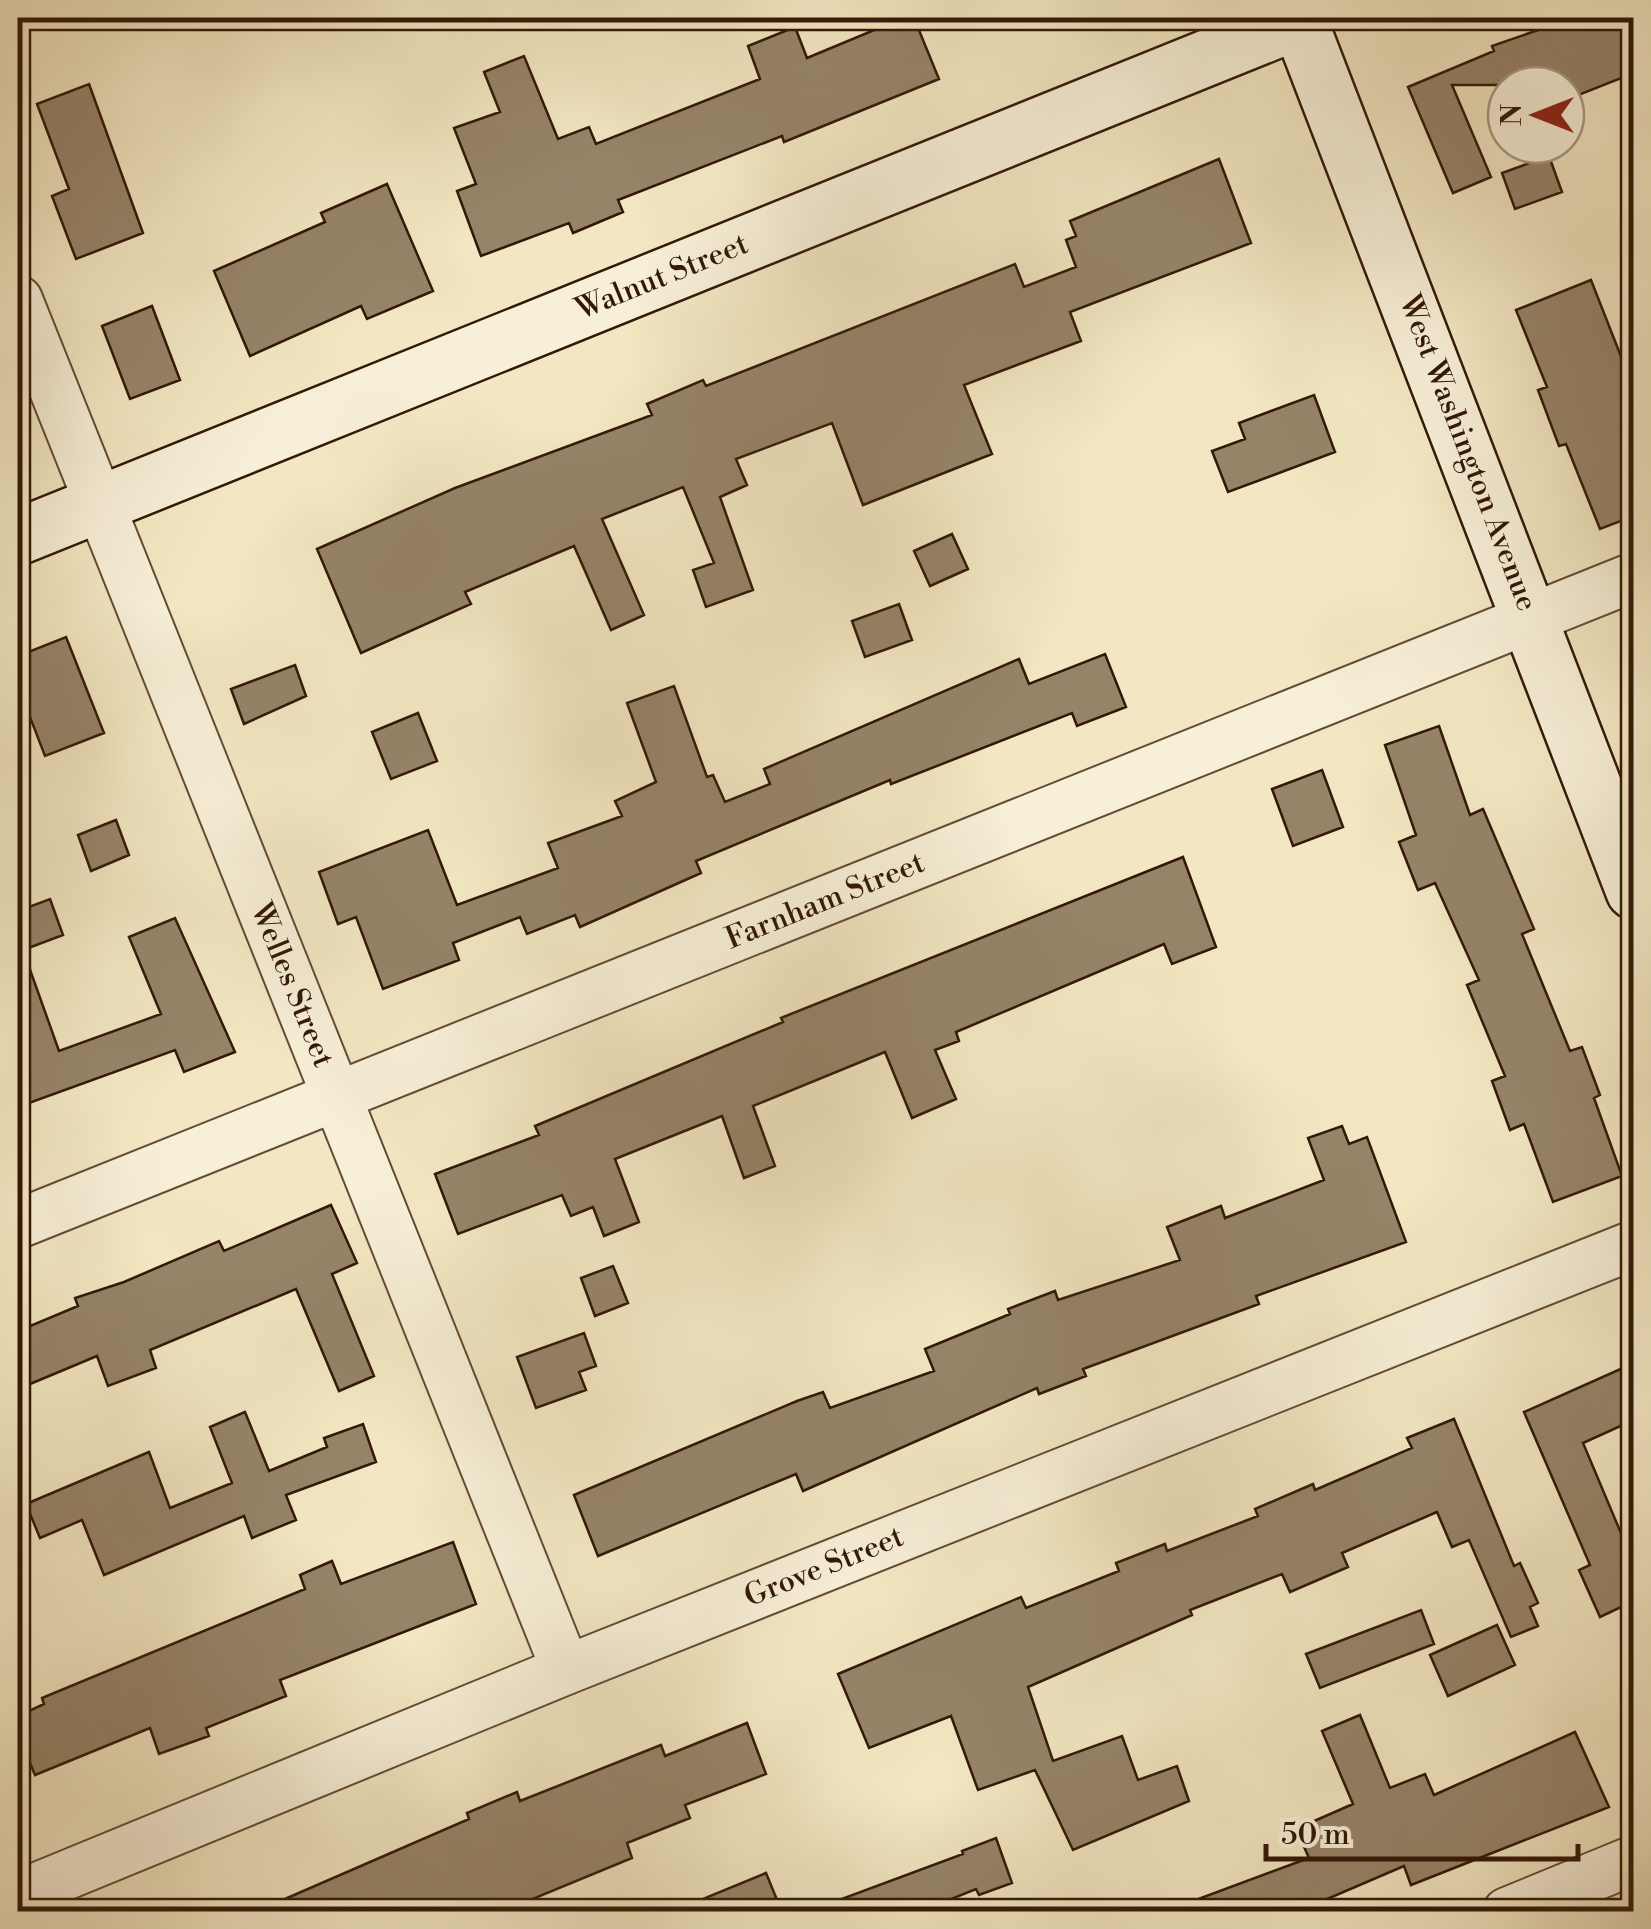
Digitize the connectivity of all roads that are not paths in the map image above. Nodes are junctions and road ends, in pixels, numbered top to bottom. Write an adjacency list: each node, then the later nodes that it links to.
1 (1301, 18): 3 (street, Walnut Street); 6 (street, West Washington Avenue)
2 (18, 300): 3 (street, Welles Street)
3 (100, 503): 4 (street, Walnut Street); 8 (street, Welles Street)
4 (18, 537)
5 (1634, 577): 6 (street, Farnham Street)
6 (1532, 617): 7 (street, West Washington Avenue); 8 (street, Farnham Street)
7 (1634, 891)
8 (337, 1097): 9 (street, Farnham Street); 11 (street, Welles Street)
9 (18, 1224)
10 (1634, 1245): 11 (street, Grove Street)
11 (566, 1670): 13 (street, Grove Street)
12 (1634, 1860): 14 (street)
13 (18, 1895)
14 (1507, 1912)

